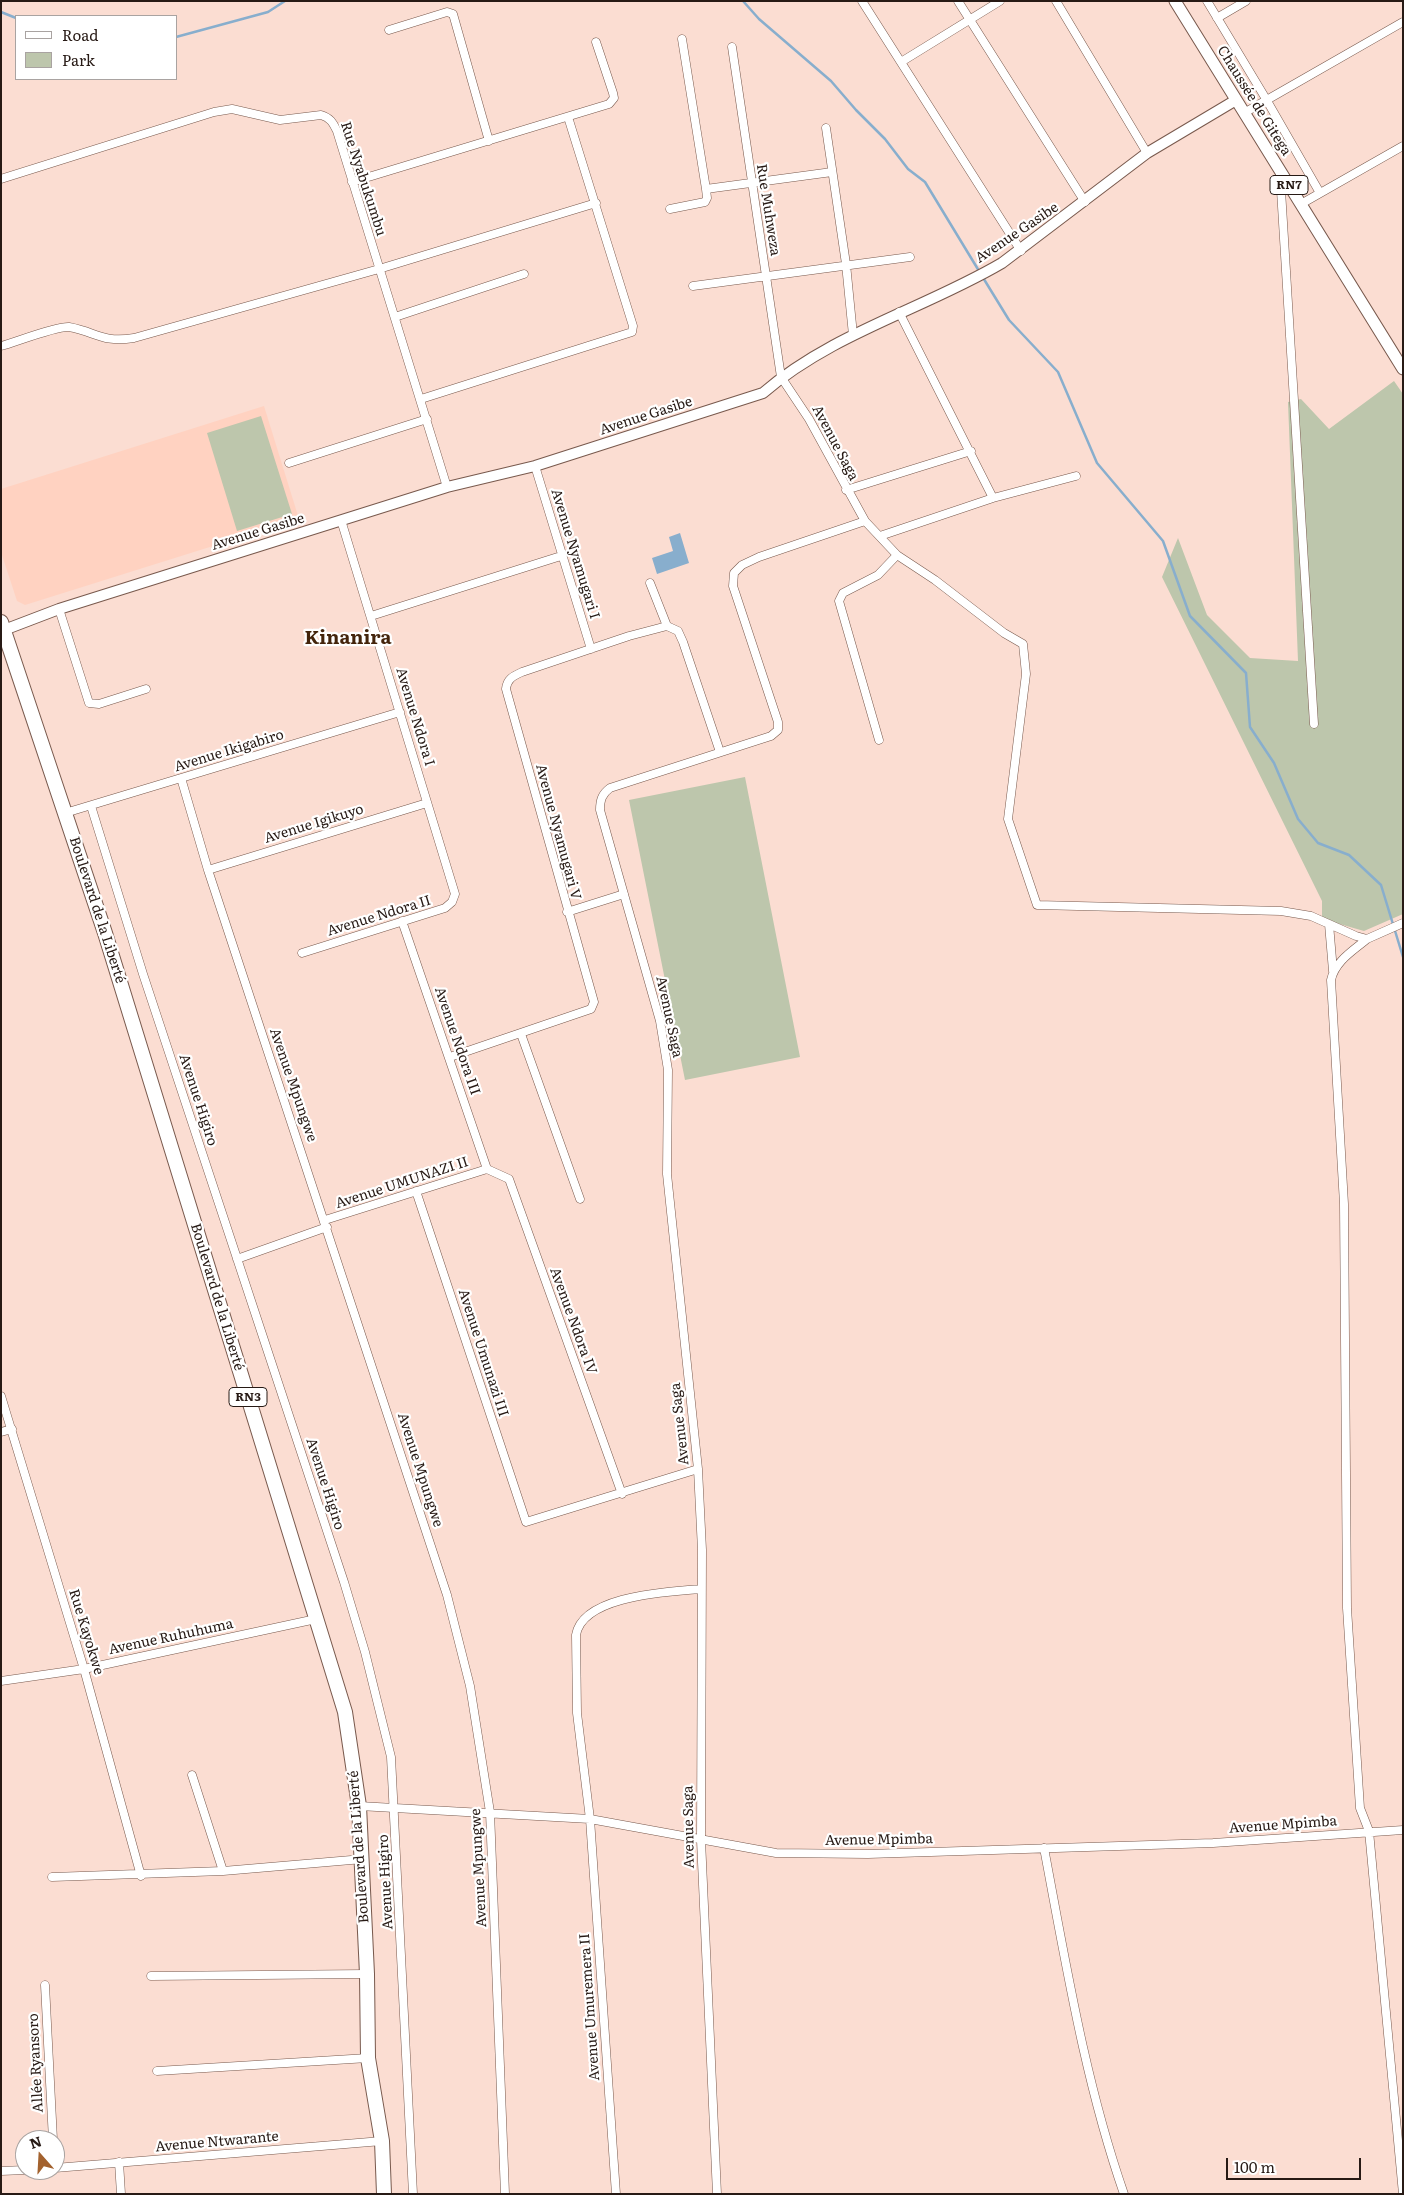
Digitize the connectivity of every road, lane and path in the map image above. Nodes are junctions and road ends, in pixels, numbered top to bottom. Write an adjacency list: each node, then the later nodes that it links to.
1 (862, 1): 15 (street)
2 (958, 1): 9 (street)
3 (1000, 1): 9 (street)
4 (1056, 1): 23 (street)
5 (1175, 1): 17 (main road, Chaussée de Gitega / RN7)
6 (1206, 1): 8 (street)
7 (1246, 1): 8 (street)
8 (1217, 18): 16 (street)
9 (970, 20): 15 (street); 31 (street)
10 (1403, 22): 16 (street)
11 (389, 30): 21 (street)
12 (682, 39): 29 (street)
13 (596, 42): 19 (street)
14 (732, 47): 28 (street, Rue Muhweza)
15 (900, 62): 35 (street)
16 (1266, 99): 18 (street); 30 (street)
17 (1236, 100): 18 (main road, Chaussée de Gitega / RN7); 23 (street, Avenue Gasibe)
18 (1244, 113): 25 (main road, Chaussée de Gitega / RN7)
19 (568, 117): 21 (street); 32 (street)
20 (826, 128): 24 (street)
21 (489, 141): 27 (street)
22 (1403, 146): 30 (street)
23 (1147, 153): 31 (street, Avenue Gasibe)
24 (832, 172): 28 (street); 37 (street)
25 (1280, 172): 33 (main road, Chaussée de Gitega / RN7); 70 (street)
26 (1, 178): 27 (street, Rue Nyabukumbu)
27 (352, 182): 38 (street, Rue Nyabukumbu)
28 (752, 182): 29 (street); 40 (street, Rue Muhweza)
29 (706, 189): 34 (street)
30 (1320, 193): 33 (street)
31 (1085, 202): 35 (street, Avenue Gasibe)
32 (596, 203): 38 (street); 48 (street)
33 (1301, 204): 46 (main road, Chaussée de Gitega / RN7)
34 (670, 209)
35 (1020, 251): 42 (street, Avenue Gasibe)
36 (910, 257): 37 (street)
37 (846, 264): 40 (street); 44 (street)
38 (379, 269): 43 (street, Rue Nyabukumbu); 45 (street)
39 (524, 274): 43 (street)
40 (766, 277): 41 (street); 47 (street, Rue Muhweza)
41 (693, 286)
42 (899, 312): 44 (street, Avenue Gasibe); 50 (street)
43 (395, 317): 48 (street, Rue Nyabukumbu)
44 (853, 335): 47 (street, Avenue Gasibe)
45 (1, 346)
46 (1403, 369)
47 (781, 377): 52 (street, Avenue Gasibe); 55 (street, Avenue Saga)
48 (421, 399): 49 (street, Rue Nyabukumbu)
49 (427, 419): 51 (street); 54 (street, Rue Nyabukumbu)
50 (972, 451): 55 (street); 56 (street)
51 (289, 462)
52 (535, 466): 54 (street, Avenue Gasibe); 61 (street, Avenue Nyamugari I)
53 (1076, 476): 56 (street)
54 (447, 487): 57 (street, Avenue Gasibe)
55 (846, 490): 58 (street, Avenue Saga)
56 (994, 498): 59 (street)
57 (341, 520): 63 (street, Avenue Gasibe); 64 (street, Avenue Ndora I)
58 (865, 521): 59 (street, Avenue Saga); 72 (street)
59 (880, 536): 60 (street, Avenue Saga)
60 (897, 555): 71 (street); 83 (street, Avenue Saga)
61 (561, 556): 64 (street); 67 (street, Avenue Nyamugari I)
62 (650, 583): 65 (street)
63 (59, 609): 66 (street, Avenue Gasibe); 68 (street)
64 (371, 616): 69 (street, Avenue Ndora I)
65 (667, 626): 67 (street, Avenue Nyamugari V); 72 (street)
66 (2, 627): 76 (highway, Boulevard de la Liberté / RN3)
67 (591, 649): 80 (street, Avenue Nyamugari V)
68 (146, 690)
69 (400, 712): 73 (street, Avenue Ikigabiro); 74 (street, Avenue Ndora I)
70 (1314, 724)
71 (879, 740)
72 (723, 751): 79 (street, Avenue Saga)
73 (181, 778): 75 (street, Avenue Ikigabiro); 77 (street, Avenue Mpungwe)
74 (427, 803): 77 (street, Avenue Igikuyo); 78 (street, Avenue Ndora I)
75 (91, 806): 76 (street, Avenue Ikigabiro); 93 (street, Avenue Higiro)
76 (65, 813): 100 (highway, Boulevard de la Liberté / RN3)
77 (208, 870): 92 (street, Avenue Mpungwe)
78 (455, 894): 81 (street, Avenue Ndora II)
79 (624, 894): 80 (street); 97 (street, Avenue Saga)
80 (567, 912): 87 (street, Avenue Nyamugari V)
81 (402, 921): 85 (street, Avenue Ndora II); 88 (street, Avenue Ndora III)
82 (1403, 923): 84 (street)
83 (1329, 924): 84 (street); 86 (street)
84 (1367, 939): 86 (street)
85 (302, 953)
86 (1333, 971): 109 (street)
87 (521, 1034): 88 (street, Avenue Nyamugari V); 91 (street)
88 (450, 1057): 89 (street, Avenue Ndora III)
89 (486, 1168): 90 (street, Avenue UMUNAZI II); 98 (street, Avenue Ndora IV)
90 (416, 1191): 92 (street, Avenue UMUNAZI II); 98 (street, Avenue Umunazi III)
91 (580, 1200)
92 (326, 1224): 93 (street, Avenue UMUNAZI II); 106 (street, Avenue Mpungwe)
93 (237, 1259): 105 (street, Avenue Higiro)
94 (1, 1396): 95 (street, Rue Kayokwe)
95 (12, 1429): 96 (street); 101 (street, Rue Kayokwe)
96 (1, 1432)
97 (698, 1469): 98 (street); 99 (street, Avenue Saga)
98 (622, 1494)
99 (701, 1588): 107 (street, Avenue Umuremera II); 110 (street, Avenue Saga)
100 (316, 1618): 101 (street, Avenue Ruhuhuma); 104 (highway, Boulevard de la Liberté / RN3)
101 (84, 1668): 102 (street, Avenue Ruhuhuma); 114 (street, Rue Kayokwe)
102 (1, 1681)
103 (192, 1775): 113 (street)
104 (359, 1806): 105 (street, Avenue Mpimba); 112 (highway, Boulevard de la Liberté / RN3)
105 (395, 1808): 106 (street, Avenue Mpimba); 129 (street, Avenue Higiro)
106 (490, 1812): 107 (street, Avenue Mpimba); 130 (street, Avenue Mpungwe)
107 (590, 1818): 110 (street, Avenue Mpimba); 131 (street, Avenue Umuremera II)
108 (1403, 1830): 109 (street, Avenue Mpimba)
109 (1369, 1831): 111 (street, Avenue Mpimba); 134 (street)
110 (701, 1840): 111 (street, Avenue Mpimba); 132 (street, Avenue Saga)
111 (1044, 1848): 133 (street)
112 (363, 1859): 113 (street); 116 (highway, Boulevard de la Liberté / RN3)
113 (223, 1872): 114 (street)
114 (141, 1876): 115 (street)
115 (52, 1877)
116 (367, 1974): 117 (street); 119 (highway, Boulevard de la Liberté / RN3)
117 (151, 1976)
118 (45, 1985): 121 (street, Allée Ryansoro)
119 (368, 2058): 120 (street); 122 (highway, Boulevard de la Liberté / RN3)
120 (157, 2072)
121 (52, 2130)
122 (382, 2141): 123 (street, Avenue Ntwarante); 128 (highway, Boulevard de la Liberté / RN3)
123 (119, 2162): 124 (street, Avenue Ntwarante); 127 (street)
124 (65, 2167)
125 (15, 2170): 126 (street)
126 (1, 2171)
127 (121, 2194)
128 (384, 2194)
129 (413, 2194)
130 (505, 2194)
131 (616, 2194)
132 (717, 2194)
133 (1124, 2194)
134 (1403, 2194)

